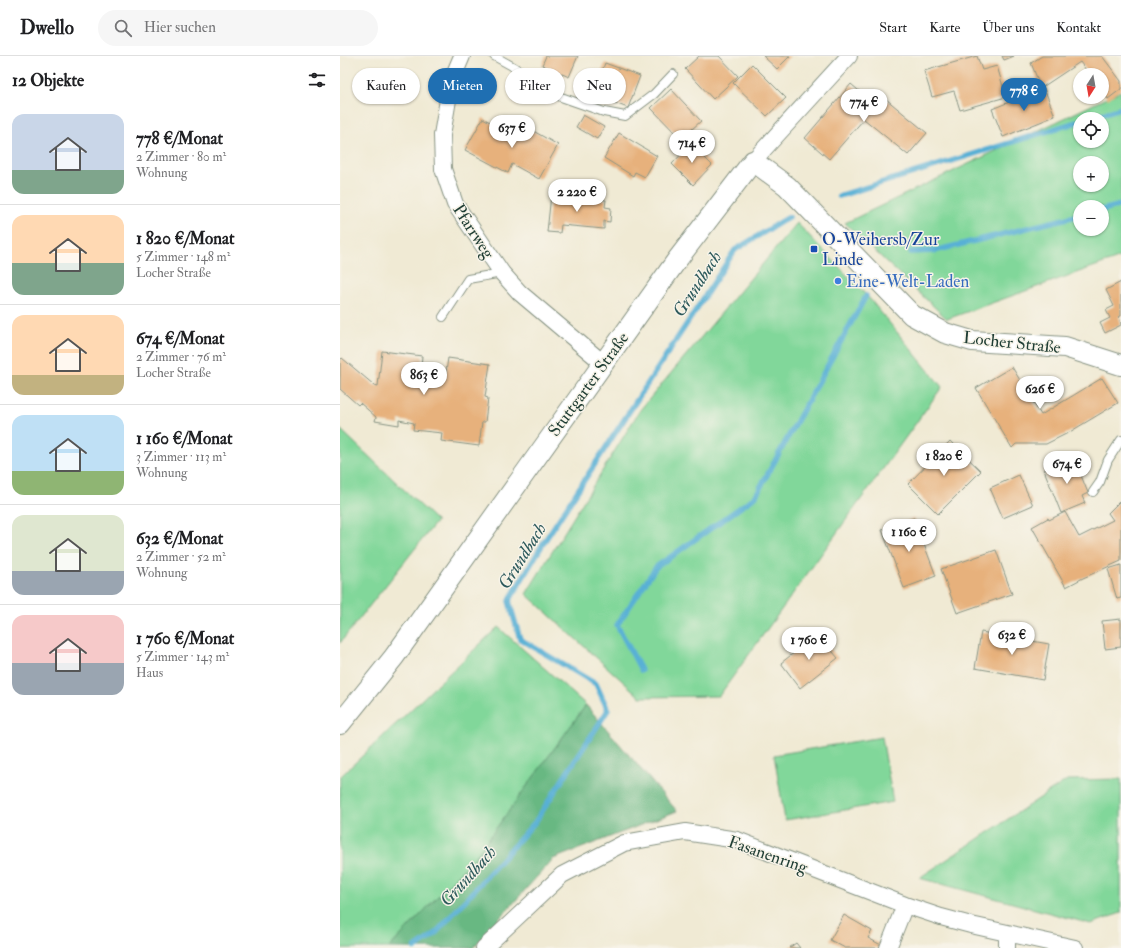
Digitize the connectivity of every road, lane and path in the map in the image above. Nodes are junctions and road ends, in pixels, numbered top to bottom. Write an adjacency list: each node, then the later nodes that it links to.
1 (462, 56): 6 (street, Pfarrweg)
2 (494, 56): 4 (lane)
3 (849, 56): 5 (street, Stuttgarter Straße)
4 (673, 74)
5 (753, 161): 8 (street, Stuttgarter Straße); 9 (street, Locher Straße)
6 (502, 273): 7 (lane); 8 (street, Pfarrweg)
7 (443, 317)
8 (602, 363): 12 (street, Stuttgarter Straße)
9 (1121, 365)
10 (1121, 440): 11 (lane)
11 (1093, 492)
12 (340, 724)
13 (905, 905): 14 (street, Fasanenring); 15 (street, Fasanenring); 16 (street)
14 (1007, 940): 17 (street, Fasanenring)
15 (484, 948)
16 (888, 948)
17 (1075, 948)

